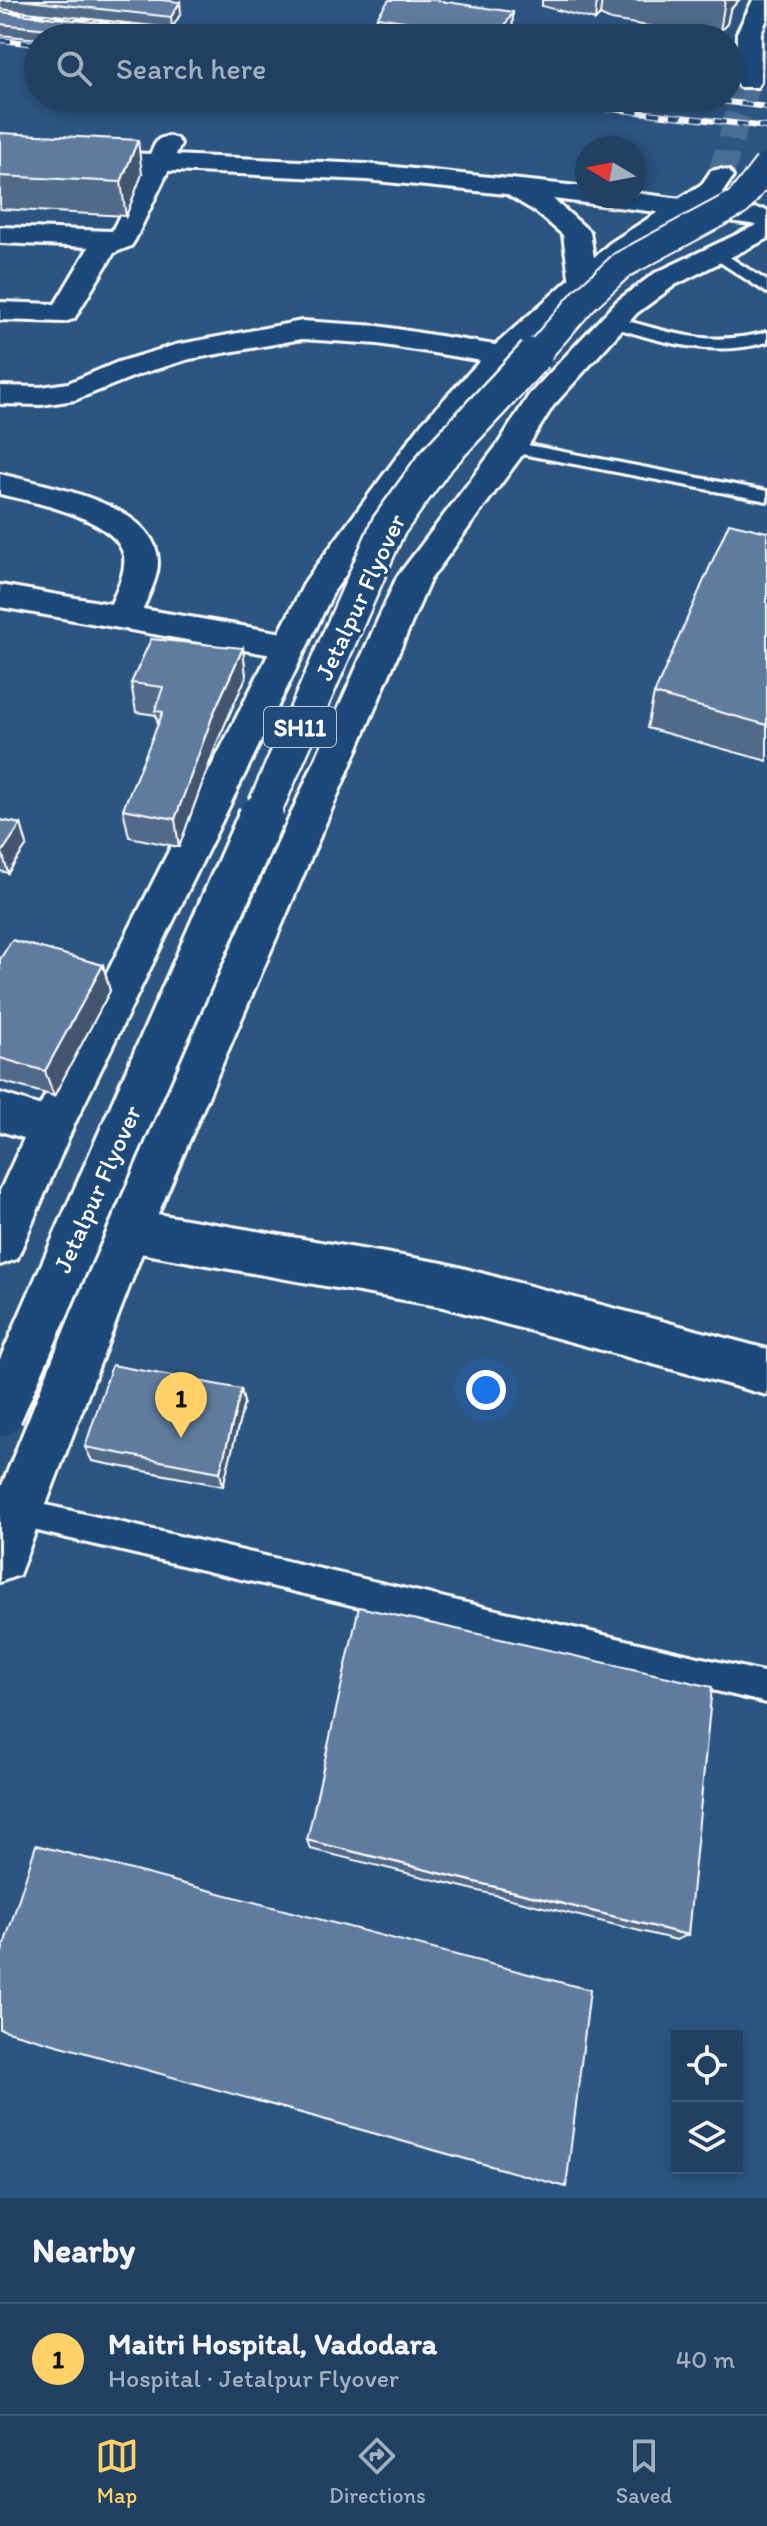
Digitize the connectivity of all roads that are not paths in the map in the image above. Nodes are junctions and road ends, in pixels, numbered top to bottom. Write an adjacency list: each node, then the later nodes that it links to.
1 (764, 0): 2 (street)
2 (748, 82)
3 (0, 138): 4 (street)
4 (165, 153): 5 (street); 7 (street); 9 (street); 17 (street)
5 (0, 155)
6 (767, 166): 37 (street, Jetalpur Flyover / SH11, bridge)
7 (575, 175)
8 (647, 183): 10 (street)
9 (507, 186): 11 (street); 19 (street)
10 (706, 191): 12 (street); 13 (street); 14 (street); 19 (street)
11 (575, 194)
12 (647, 194)
13 (767, 198)
14 (767, 218)
15 (767, 228): 18 (street)
16 (0, 235): 17 (street)
17 (121, 240): 21 (street)
18 (717, 254): 20 (lane); 22 (street)
19 (584, 283): 24 (street)
20 (767, 288)
21 (0, 311)
22 (613, 322): 23 (lane); 26 (street)
23 (767, 337)
24 (501, 355): 25 (street); 31 (street)
25 (0, 395)
26 (512, 447): 28 (lane); 34 (street)
27 (0, 484): 30 (street)
28 (767, 496)
29 (0, 596): 30 (street)
30 (123, 617): 31 (street)
31 (289, 646): 33 (street)
32 (0, 1112): 33 (street)
33 (51, 1127): 35 (street)
34 (128, 1230): 36 (street); 38 (street)
35 (0, 1244)
36 (767, 1372)
37 (0, 1414)
38 (16, 1512): 39 (street); 40 (lane)
39 (0, 1556)
40 (767, 1688)

